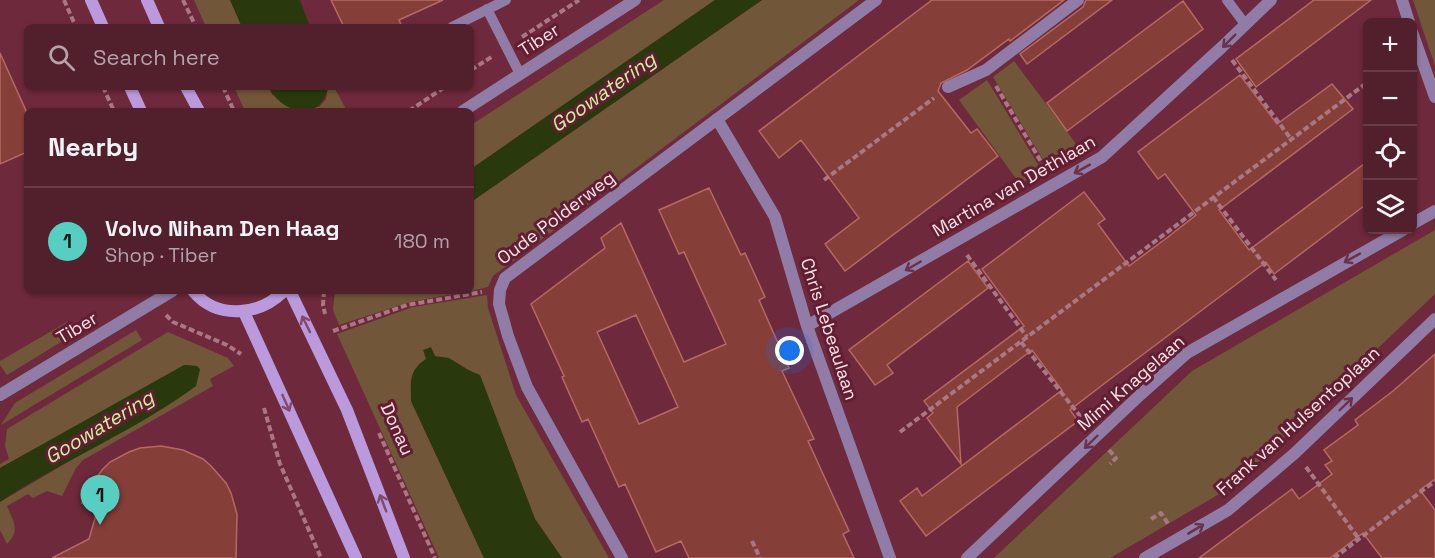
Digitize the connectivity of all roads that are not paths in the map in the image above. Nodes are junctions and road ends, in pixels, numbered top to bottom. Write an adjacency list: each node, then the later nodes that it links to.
1 (91, 0): 12 (main road)
2 (147, 0): 13 (main road)
3 (506, 0): 10 (lane)
4 (635, 0): 17 (street, Tiber)
5 (876, 0): 25 (street, Oude Polderweg)
6 (1078, 0): 18 (street)
7 (1227, 0): 15 (lane)
8 (1271, 0): 15 (street, Martina van Dethlaan)
9 (1402, 0): 11 (street)
10 (487, 9): 14 (lane); 17 (lane)
11 (1408, 18)
12 (102, 24)
13 (158, 24)
14 (458, 24)
15 (1245, 24): 35 (street, Martina van Dethlaan, one-way to 35)
16 (1417, 44): 21 (street)
17 (520, 74): 24 (street, Tiber)
18 (948, 87)
19 (131, 90): 22 (main road)
20 (188, 90): 23 (main road)
21 (1435, 97)
22 (140, 108)
23 (196, 108)
24 (468, 108)
25 (717, 119): 35 (street, Chris Lebeaulaan); 39 (street, Oude Polderweg)
26 (1435, 211): 27 (street)
27 (1417, 222)
28 (1396, 234): 41 (street, Mimi Knagelaan, one-way to 41)
29 (167, 294): 36 (street, Tiber)
30 (197, 294): 33 (main road)
31 (281, 294): 33 (main road)
32 (291, 294): 38 (main road, one-way to 32)
33 (244, 312): 37 (main road, one-way to 37)
34 (1435, 319): 42 (street, Frank van Hulsentoplaan, one-way to 34)
35 (807, 326): 40 (street, Chris Lebeaulaan)
36 (0, 395)
37 (356, 558)
38 (404, 558)
39 (622, 558)
40 (890, 558)
41 (967, 558)
42 (1145, 558)

